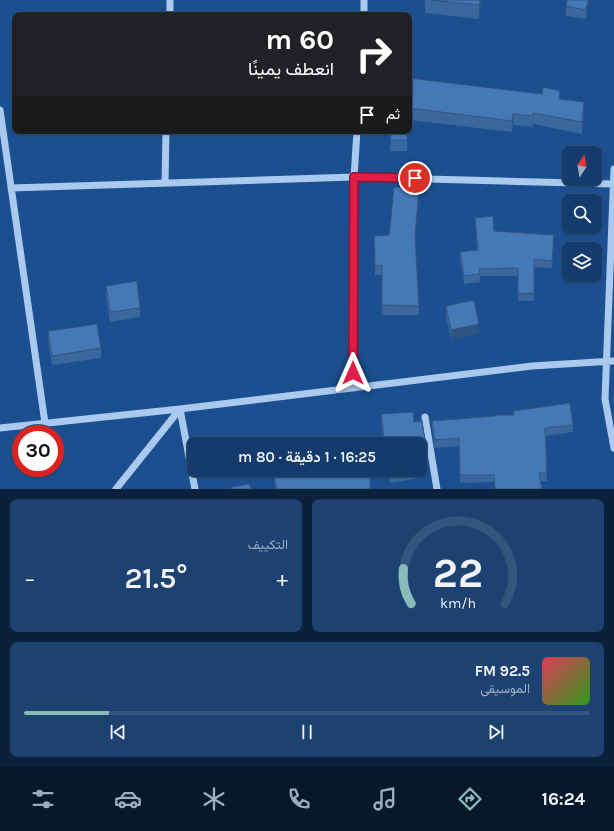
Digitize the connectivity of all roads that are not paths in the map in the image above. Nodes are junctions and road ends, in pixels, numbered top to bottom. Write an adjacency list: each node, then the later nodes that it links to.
1 (170, 0): 3 (street)
2 (364, 0): 4 (street)
3 (170, 12)
4 (364, 12)
5 (0, 110): 8 (street)
6 (166, 134): 11 (street)
7 (357, 134): 10 (street)
8 (2, 137): 13 (street)
9 (614, 169): 12 (street)
10 (354, 177): 11 (street); 12 (street); 16 (street)
11 (165, 183): 13 (street)
12 (613, 184): 14 (street)
13 (11, 188): 19 (street)
14 (606, 361): 15 (street); 16 (street); 21 (street)
15 (614, 361)
16 (353, 388): 17 (street)
17 (180, 409): 19 (street); 22 (street); 23 (street)
18 (424, 417): 24 (street)
19 (45, 423): 20 (street)
20 (0, 428)
21 (614, 448)
22 (116, 489)
23 (194, 489)
24 (437, 489)

